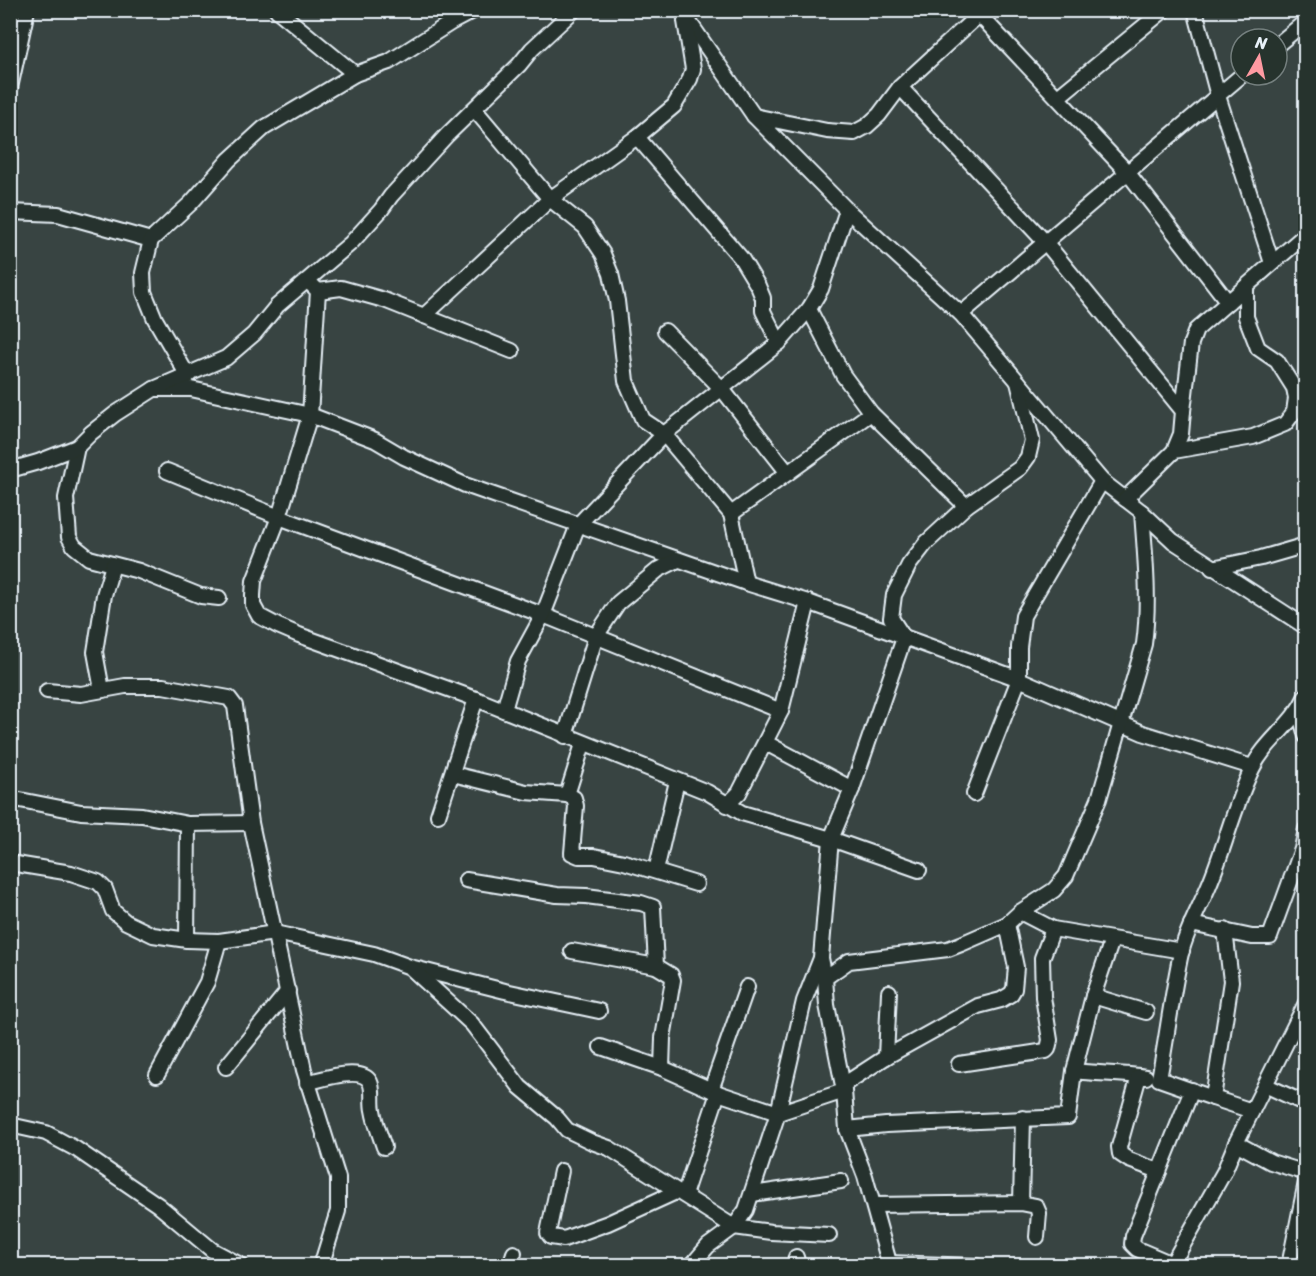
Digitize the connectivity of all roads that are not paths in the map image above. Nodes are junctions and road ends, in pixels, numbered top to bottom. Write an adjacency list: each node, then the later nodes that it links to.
1 (27, 10): 14 (street)
2 (277, 10): 11 (street)
3 (475, 10): 11 (street)
4 (574, 10): 17 (street)
5 (1164, 10): 16 (street)
6 (1195, 10): 15 (street)
7 (979, 12): 13 (street); 16 (street)
8 (682, 13): 18 (street); 19 (street)
9 (1305, 21): 10 (street)
10 (1289, 35)
11 (355, 74): 25 (street)
12 (1229, 86): 15 (street)
13 (900, 87): 18 (street); 26 (street)
14 (10, 88)
15 (1218, 96): 20 (street); 27 (street)
16 (1058, 97): 20 (street)
17 (475, 110): 21 (street); 28 (street)
18 (754, 116): 22 (street)
19 (637, 137): 21 (street); 35 (street)
20 (1128, 173): 26 (street); 30 (street)
21 (550, 199): 33 (street); 45 (street)
22 (847, 210): 31 (street); 32 (street)
23 (10, 212): 25 (street)
24 (1305, 234): 27 (street)
25 (151, 240): 37 (street)
26 (1046, 243): 32 (street); 41 (street)
27 (1272, 263): 29 (street)
28 (313, 286): 33 (street); 37 (street); 43 (street)
29 (1246, 286): 30 (street); 44 (street)
30 (1228, 302): 41 (street)
31 (809, 309): 35 (street); 42 (street)
32 (961, 315): 38 (street)
33 (424, 316): 36 (street)
34 (665, 332): 40 (street)
35 (779, 343): 40 (street)
36 (512, 351)
37 (188, 376): 39 (street)
38 (1018, 382): 51 (street); 53 (street)
39 (154, 389): 43 (street); 46 (street)
40 (722, 389): 45 (street); 50 (street)
41 (1183, 411): 47 (street)
42 (871, 413): 50 (street); 53 (street)
43 (310, 415): 56 (street); 57 (street)
44 (1300, 416): 47 (street)
45 (664, 434): 55 (street); 57 (street)
46 (77, 447): 48 (street); 60 (street)
47 (1174, 451): 52 (street)
48 (10, 470)
49 (167, 471): 56 (street)
50 (788, 473): 55 (street)
51 (1102, 481): 52 (street); 69 (street)
52 (1125, 499): 54 (street)
53 (966, 506): 68 (street)
54 (1142, 512): 61 (street); 77 (street)
55 (731, 514): 62 (street)
56 (279, 517): 65 (street); 73 (street)
57 (578, 525): 59 (street); 65 (street)
58 (1305, 544): 61 (street)
59 (678, 560): 62 (street); 67 (street)
60 (113, 565): 63 (street); 70 (street)
61 (1212, 568): 66 (street)
62 (746, 583): 64 (street)
63 (219, 598)
64 (808, 603): 68 (street); 75 (street)
65 (543, 615): 67 (street); 74 (street)
66 (1305, 627)
67 (596, 636): 75 (street); 78 (street)
68 (904, 638): 69 (street); 85 (street)
69 (1019, 679): 77 (street); 86 (street)
70 (102, 690): 71 (street); 91 (street)
71 (47, 691)
72 (1305, 696): 76 (street)
73 (476, 699): 74 (street); 83 (street)
74 (504, 710): 78 (street)
75 (781, 711): 80 (street)
76 (1299, 711): 79 (street); 82 (street)
77 (1121, 723): 82 (street); 101 (street)
78 (565, 736): 81 (street)
79 (1305, 736)
80 (766, 743): 85 (street); 89 (street)
81 (583, 744): 84 (street); 87 (street)
82 (1252, 767): 103 (street)
83 (453, 774): 87 (street); 90 (street)
84 (677, 781): 89 (street); 98 (street)
85 (852, 789): 94 (street)
86 (974, 794)
87 (567, 795): 98 (street)
88 (10, 798): 92 (street)
89 (727, 805): 94 (street)
90 (438, 815)
91 (251, 823): 92 (street); 106 (street)
92 (188, 824): 107 (street)
93 (1305, 829): 95 (street)
94 (831, 839): 97 (street); 112 (street)
95 (1304, 849): 105 (street)
96 (10, 863): 107 (street)
97 (919, 870)
98 (656, 871): 100 (street)
99 (466, 879): 113 (street)
100 (696, 884)
101 (1020, 912): 102 (street); 104 (street)
102 (1007, 924): 115 (street); 124 (street)
103 (1191, 924): 105 (street); 111 (street)
104 (1053, 929): 108 (street); 125 (street)
105 (1225, 930): 137 (street)
106 (275, 933): 109 (street); 114 (street); 117 (street)
107 (187, 940): 109 (street)
108 (1112, 940): 111 (street); 119 (street)
109 (219, 941): 129 (street)
110 (572, 951): 113 (street)
111 (1182, 951): 131 (street)
112 (821, 958): 115 (street); 140 (street)
113 (656, 966): 127 (street)
114 (410, 967): 121 (street); 151 (street)
115 (825, 978): 134 (street)
116 (747, 987): 136 (street)
117 (288, 991): 126 (street); 132 (street)
118 (889, 992): 124 (street)
119 (1093, 996): 122 (street); 128 (street)
120 (1305, 1003): 133 (street)
121 (599, 1011)
122 (1146, 1012)
123 (601, 1047): 127 (street)
124 (886, 1057): 134 (street)
125 (959, 1064)
126 (226, 1067)
127 (662, 1068): 136 (street)
128 (1074, 1071): 130 (street); 141 (street)
129 (157, 1075)
130 (1139, 1076): 131 (street); 147 (street)
131 (1160, 1079): 135 (street)
132 (307, 1083): 145 (street); 161 (street)
133 (1265, 1085): 138 (street); 139 (street)
134 (843, 1088): 140 (street); 143 (street)
135 (1192, 1090): 137 (street); 147 (street)
136 (714, 1092): 140 (street); 151 (street)
137 (1213, 1098): 139 (street)
138 (1305, 1104)
139 (1252, 1111): 144 (street)
140 (778, 1113): 152 (street)
141 (1023, 1118): 143 (street); 153 (street)
142 (10, 1125): 160 (street)
143 (847, 1129): 154 (street)
144 (1236, 1143): 148 (street); 159 (street)
145 (384, 1147)
146 (561, 1171): 151 (street)
147 (1159, 1171): 159 (street)
148 (1305, 1173)
149 (842, 1181): 152 (street)
150 (1305, 1182): 164 (street)
151 (680, 1193): 155 (street)
152 (752, 1194): 155 (street)
153 (1021, 1203): 154 (street); 157 (street)
154 (874, 1205): 158 (street)
155 (734, 1227): 156 (street); 162 (street)
156 (829, 1235)
157 (1037, 1237)
158 (889, 1264): 163 (street)
159 (1173, 1265)
160 (242, 1266)
161 (321, 1266)
162 (691, 1266)
163 (976, 1266)
164 (1289, 1266)

